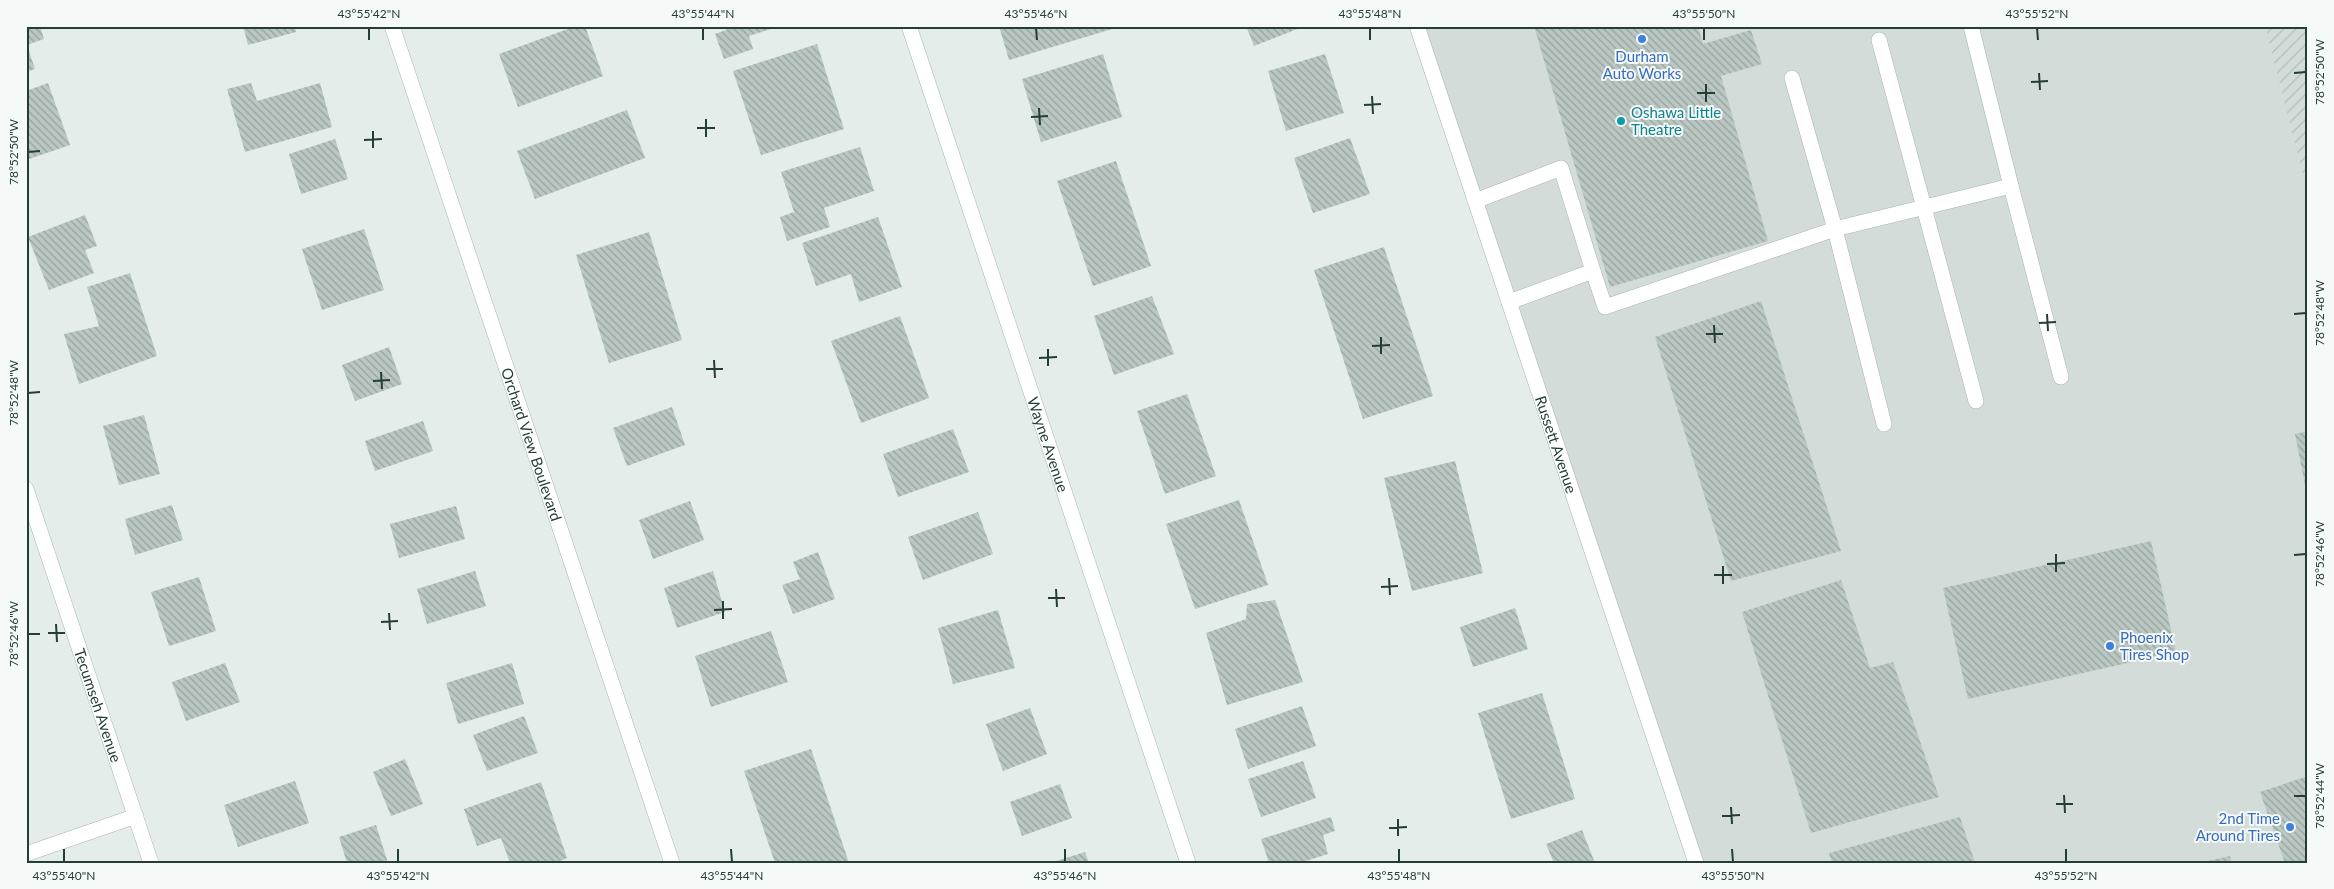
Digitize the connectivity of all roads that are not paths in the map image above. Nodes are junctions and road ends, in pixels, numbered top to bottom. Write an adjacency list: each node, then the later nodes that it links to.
1 (392, 26): 20 (street, Orchard View Boulevard)
2 (909, 26): 21 (street, Wayne Avenue)
3 (1417, 26): 8 (street, Russett Avenue)
4 (1971, 26): 7 (street)
5 (1878, 40): 9 (street)
6 (1792, 78): 10 (street)
7 (2011, 186): 9 (street); 13 (street)
8 (1475, 201): 11 (street); 12 (street, Russett Avenue)
9 (1925, 207): 10 (street); 14 (street)
10 (1835, 229): 11 (street); 15 (street)
11 (1593, 271): 12 (street)
12 (1509, 302): 22 (street, Russett Avenue)
13 (2061, 377)
14 (1976, 401)
15 (1884, 424)
16 (26, 489): 17 (street, Tecumseh Avenue)
17 (136, 816): 18 (street); 19 (street, Tecumseh Avenue)
18 (26, 854)
19 (151, 863)
20 (672, 863)
21 (1188, 863)
22 (1696, 863)

